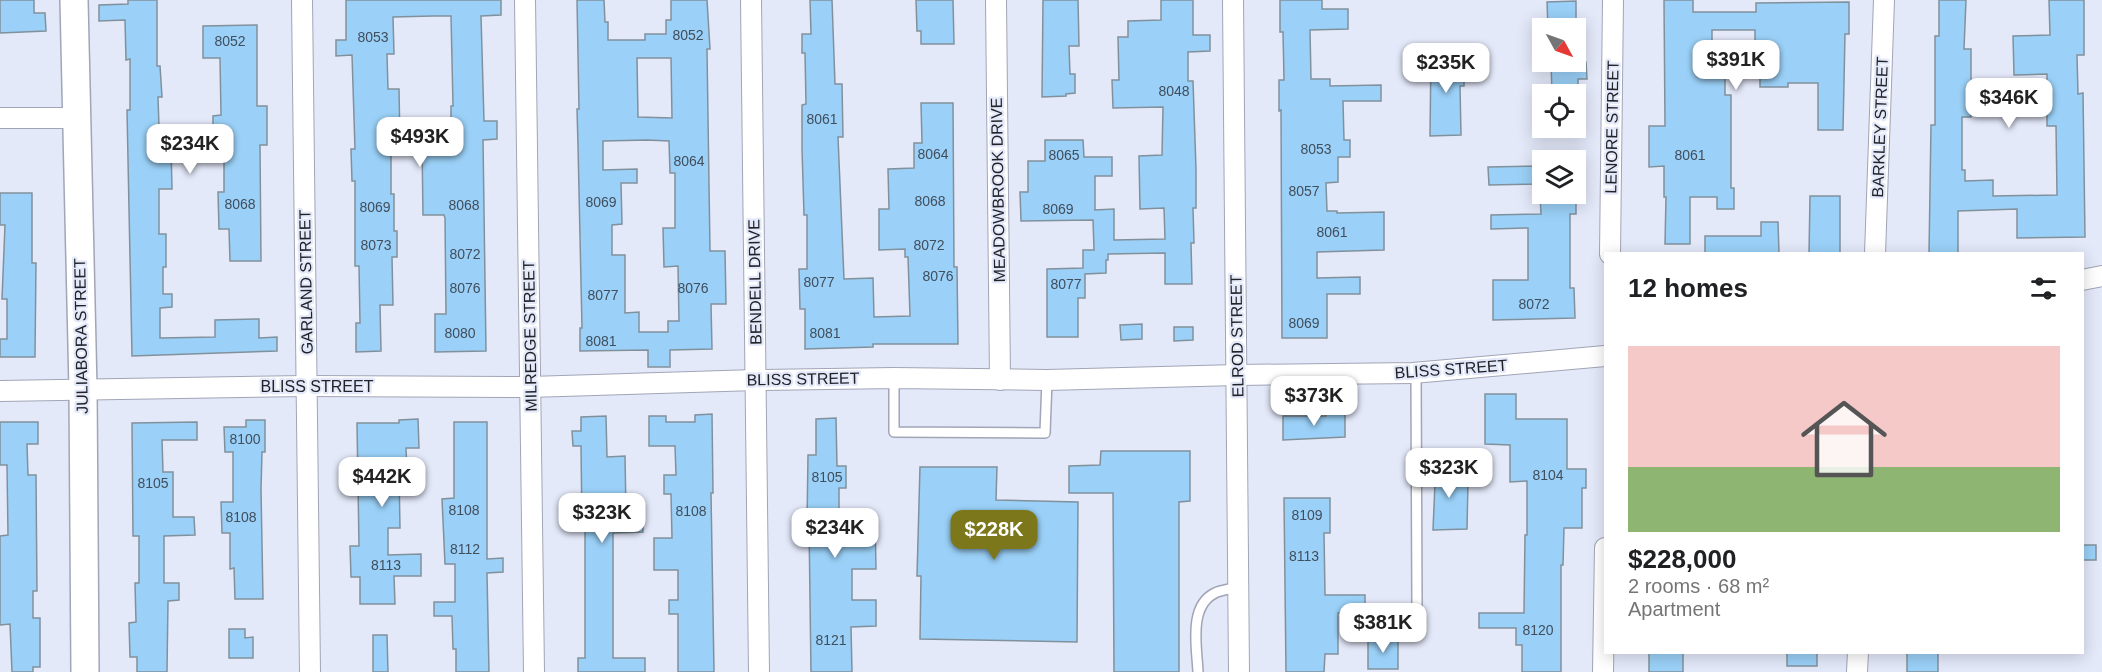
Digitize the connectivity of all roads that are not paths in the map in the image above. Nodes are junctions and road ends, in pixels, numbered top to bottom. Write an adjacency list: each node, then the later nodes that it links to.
1 (74, 0): 10 (street, JULIABORA STREET)
2 (302, 0): 22 (street, GARLAND STREET)
3 (525, 0): 23 (street, MILREDGE STREET)
4 (751, 0): 19 (street, BENDELL DRIVE)
5 (996, 0): 20 (street, MEADOWBROOK DRIVE)
6 (1233, 0): 17 (street, ELROD STREET)
7 (1613, 0): 11 (street, LENORE STREET)
8 (1884, 0): 12 (street, BARKLEY STREET)
9 (0, 118): 10 (street)
10 (75, 118): 24 (street, JULIABORA STREET)
11 (1610, 252)
12 (1875, 252)
13 (2102, 276): 14 (street)
14 (2084, 280)
15 (1604, 356): 16 (street, BLISS STREET)
16 (1416, 373): 17 (street, BLISS STREET); 27 (lane)
17 (1238, 375): 21 (street, BLISS STREET); 26 (street, ELROD STREET)
18 (894, 378): 19 (street, BLISS STREET); 20 (street, BLISS STREET); 21 (lane)
19 (756, 380): 23 (street, BLISS STREET); 33 (street, BENDELL DRIVE)
20 (1000, 380): 21 (street, BLISS STREET)
21 (1047, 380)
22 (307, 386): 23 (street, BLISS STREET); 24 (street, BLISS STREET); 31 (street, GARLAND STREET)
23 (530, 387): 32 (street, MILREDGE STREET)
24 (83, 389): 25 (street, BLISS STREET); 30 (street, JULIABORA STREET)
25 (0, 392)
26 (1238, 587): 34 (lane); 35 (street, ELROD STREET)
27 (1417, 609)
28 (1604, 610): 36 (street)
29 (1858, 654): 37 (street)
30 (85, 672)
31 (310, 672)
32 (534, 672)
33 (759, 672)
34 (1198, 672)
35 (1239, 672)
36 (1603, 672)
37 (1857, 672)

